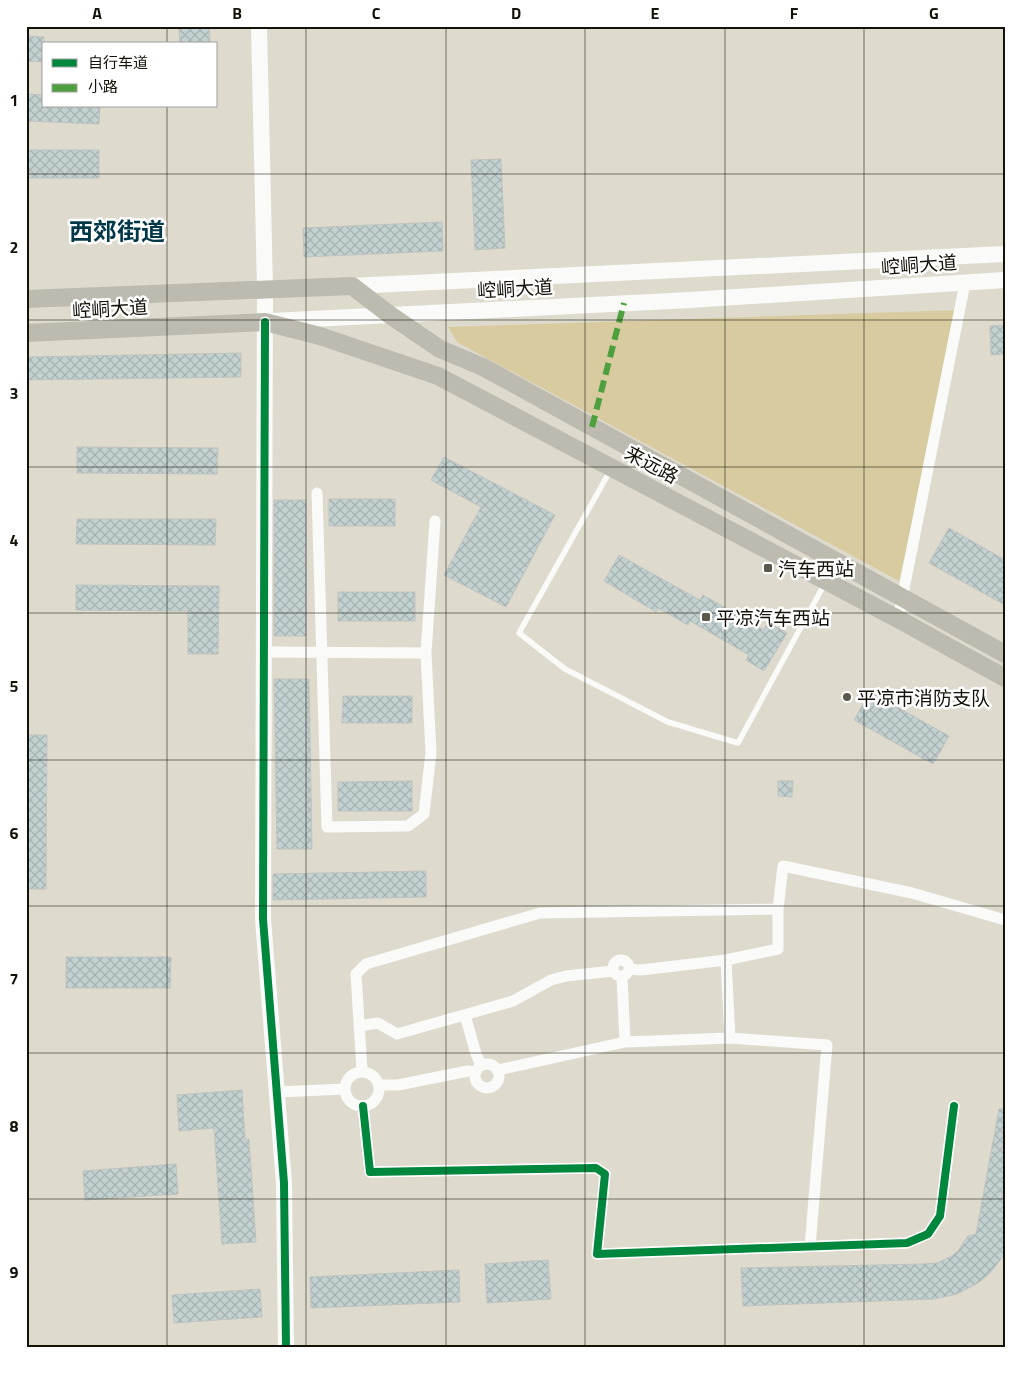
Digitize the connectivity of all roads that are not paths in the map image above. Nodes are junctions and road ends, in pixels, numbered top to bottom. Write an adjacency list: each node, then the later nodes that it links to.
1 (259, 26): 6 (main road)
2 (1005, 254): 5 (main road, 崆峒大道)
3 (1005, 280): 4 (main road, 崆峒大道)
4 (965, 283): 8 (main road, 崆峒大道); 15 (street)
5 (352, 286): 6 (main road, 崆峒大道); 8 (main road, 来远路)
6 (265, 289): 7 (main road, 崆峒大道); 9 (main road)
7 (26, 299)
8 (390, 315): 9 (main road, 崆峒大道); 15 (main road, 来远路)
9 (264, 322): 10 (main road, 崆峒大道); 11 (main road, 来远路); 17 (main road)
10 (26, 334)
11 (612, 467): 14 (main road, 来远路); 14 (lane)
12 (317, 493): 19 (street)
13 (435, 522): 18 (street)
14 (826, 581): 16 (main road, 来远路)
15 (902, 598): 16 (street); 20 (main road, 来远路)
16 (898, 619): 21 (main road, 来远路)
17 (264, 652): 19 (street); 35 (main road)
18 (426, 653): 19 (street); 19 (street)
19 (322, 654)
20 (1005, 654)
21 (1005, 678)
22 (778, 909): 23 (street); 24 (street); 27 (street)
23 (1005, 920)
24 (726, 960): 25 (street); 28 (street)
25 (621, 972): 26 (street); 29 (street)
26 (465, 1015): 27 (street); 30 (street)
27 (359, 1026): 32 (street)
28 (730, 1038): 29 (street); 38 (street)
29 (625, 1042): 31 (street)
30 (478, 1068): 31 (street); 31 (street); 33 (street)
31 (498, 1070)
32 (362, 1071): 33 (street); 34 (street)
33 (380, 1085): 36 (street)
34 (345, 1089): 35 (street); 36 (street)
35 (277, 1092): 39 (main road)
36 (363, 1106): 38 (street)
37 (954, 1106): 38 (street)
38 (810, 1246)
39 (286, 1347)

